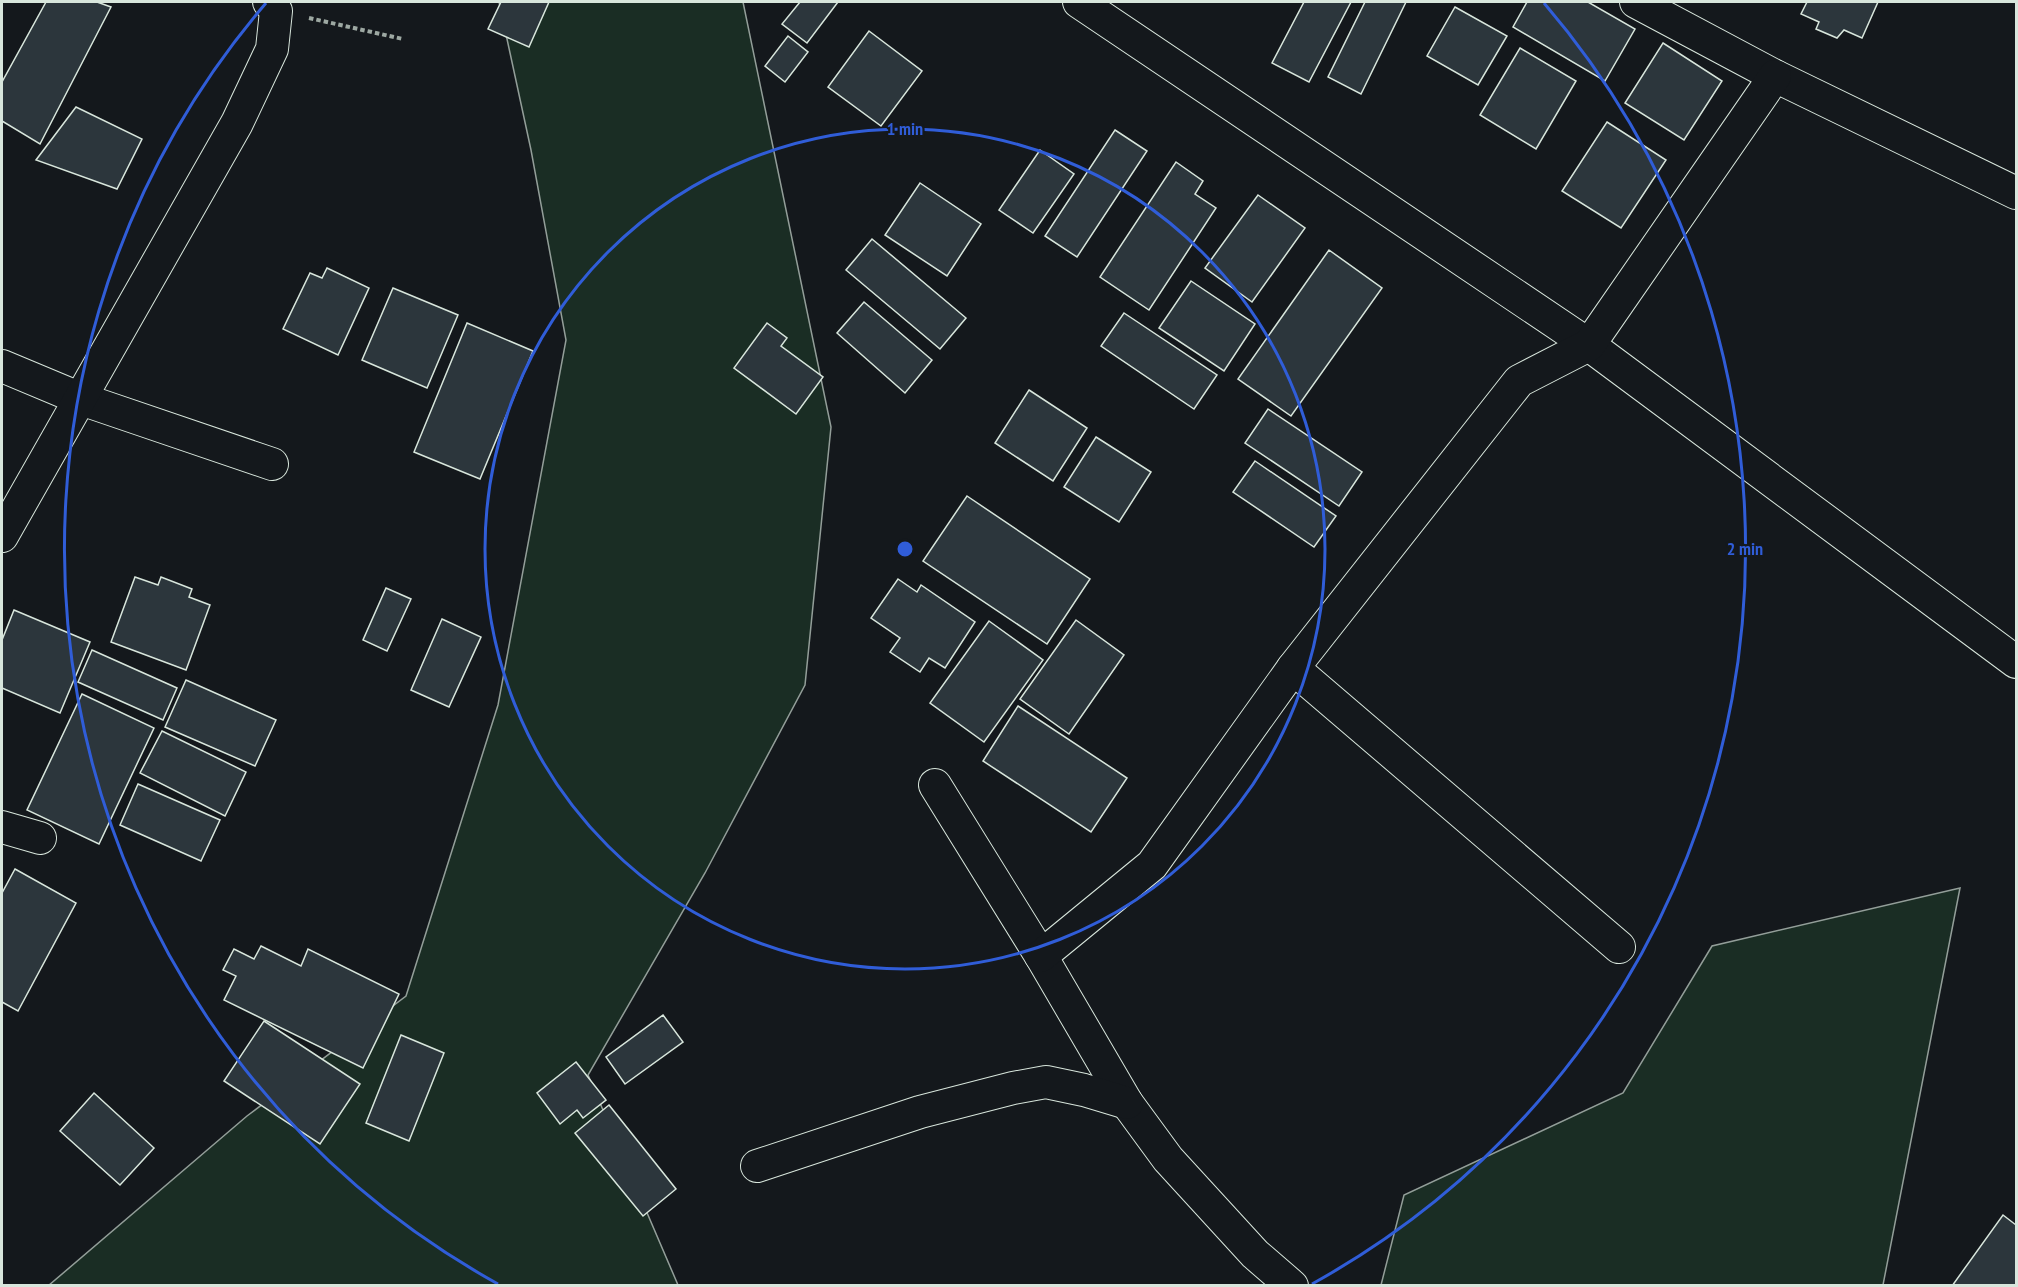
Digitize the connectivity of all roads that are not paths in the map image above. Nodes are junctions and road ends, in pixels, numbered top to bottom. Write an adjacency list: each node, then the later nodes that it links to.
1 (1079, 2): 6 (street)
2 (1636, 2): 4 (street)
3 (273, 6): 8 (street)
4 (1775, 76): 5 (street); 6 (street)
5 (2016, 193)
6 (1589, 345): 11 (street); 12 (street)
7 (2, 366): 8 (street)
8 (81, 399): 9 (street); 10 (street)
9 (272, 464)
10 (2, 536)
11 (2016, 662)
12 (1293, 668): 16 (street); 17 (street)
13 (935, 785): 17 (street)
14 (2, 827): 15 (street)
15 (40, 837)
16 (1618, 947)
17 (1041, 956): 18 (street)
18 (1127, 1103): 19 (street); 20 (street)
19 (757, 1166)
20 (1292, 1286)

